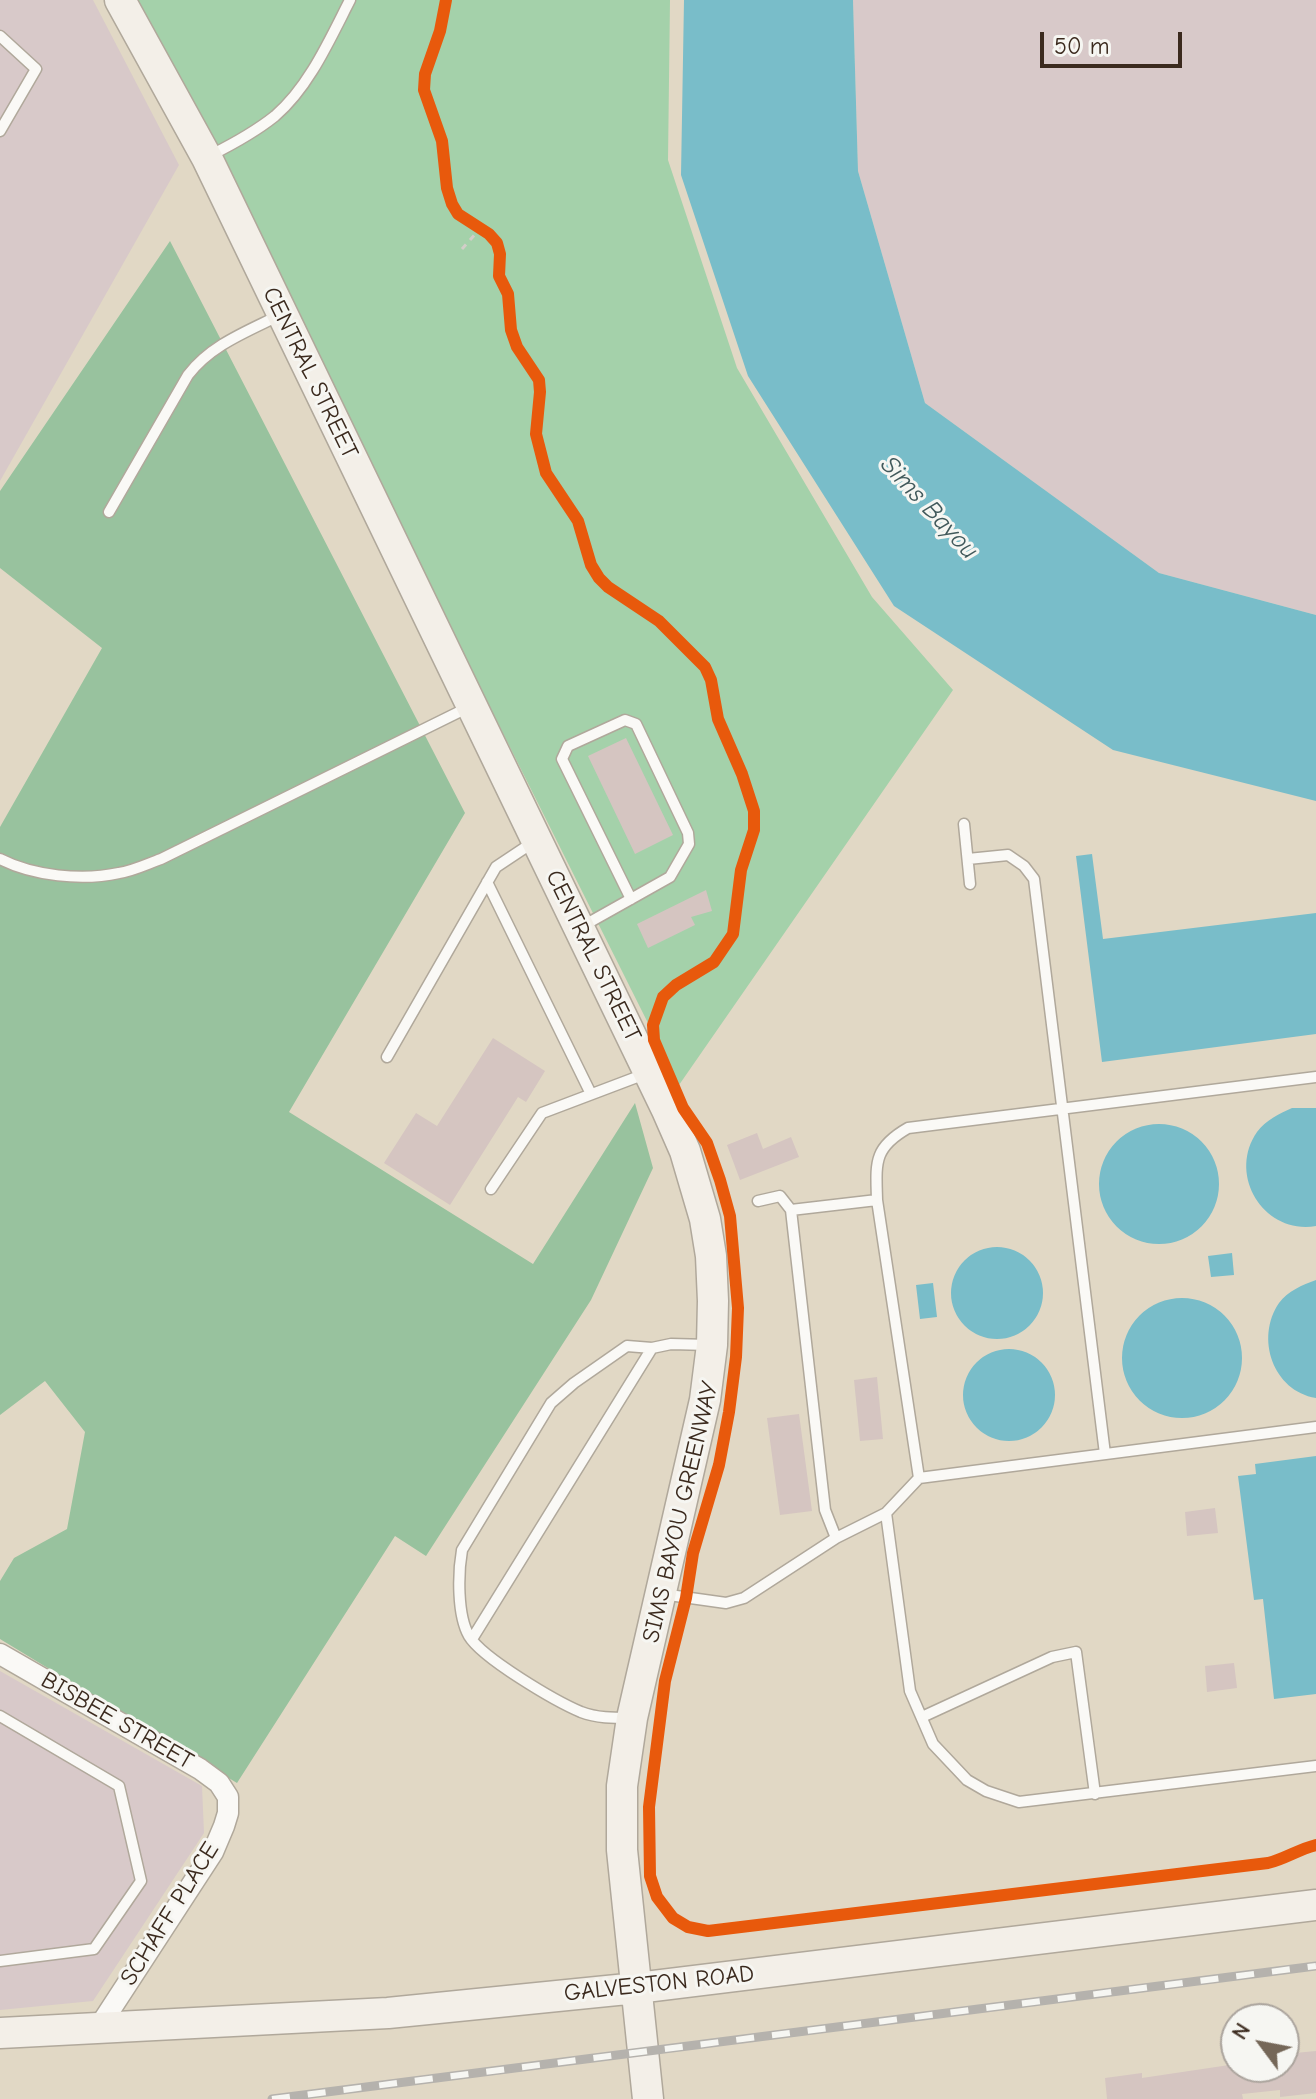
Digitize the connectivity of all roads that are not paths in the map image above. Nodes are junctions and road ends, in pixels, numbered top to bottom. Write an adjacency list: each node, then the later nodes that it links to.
1 (120, 0): 5 (street, CENTRAL STREET)
2 (350, 0): 5 (lane)
3 (0, 36): 4 (lane)
4 (0, 131)
5 (207, 158): 6 (street, CENTRAL STREET)
6 (282, 314): 7 (lane); 8 (street, CENTRAL STREET)
7 (109, 512)
8 (471, 706): 10 (street, CENTRAL STREET); 11 (lane)
9 (964, 824): 12 (lane)
10 (537, 840): 13 (lane); 16 (street, CENTRAL STREET)
11 (0, 859)
12 (968, 859): 14 (lane); 21 (lane)
13 (487, 882): 17 (lane); 20 (lane)
14 (970, 884)
15 (631, 899): 15 (lane); 16 (lane)
16 (579, 928): 18 (street, CENTRAL STREET)
17 (387, 1057)
18 (649, 1072): 20 (lane); 26 (street, CENTRAL STREET)
19 (1316, 1077): 21 (lane)
20 (591, 1094): 22 (lane)
21 (1064, 1108): 23 (lane); 29 (lane)
22 (491, 1189)
23 (877, 1200): 25 (lane); 30 (lane)
24 (758, 1201): 25 (lane)
25 (791, 1210): 32 (lane)
26 (712, 1345): 27 (lane); 33 (street, CENTRAL STREET)
27 (652, 1348): 34 (lane); 34 (lane)
28 (1316, 1427): 29 (lane)
29 (1105, 1454): 30 (lane)
30 (919, 1478): 31 (lane)
31 (886, 1513): 32 (lane); 37 (lane)
32 (836, 1538): 33 (lane)
33 (660, 1593): 38 (street, CENTRAL STREET)
34 (472, 1639): 38 (lane)
35 (0, 1654): 41 (street, BISBEE STREET)
36 (0, 1716): 43 (lane)
37 (922, 1717): 40 (lane); 40 (lane)
38 (632, 1718): 44 (street, CENTRAL STREET)
39 (1316, 1766): 40 (lane)
40 (1095, 1794)
41 (228, 1797): 45 (street, SCHAFF PLACE)
42 (1316, 1905): 44 (street, GALVESTON ROAD)
43 (0, 1961)
44 (637, 1988): 45 (street, GALVESTON ROAD); 47 (street, CENTRAL STREET)
45 (99, 2027): 46 (street, GALVESTON ROAD)
46 (0, 2033)
47 (648, 2099)

